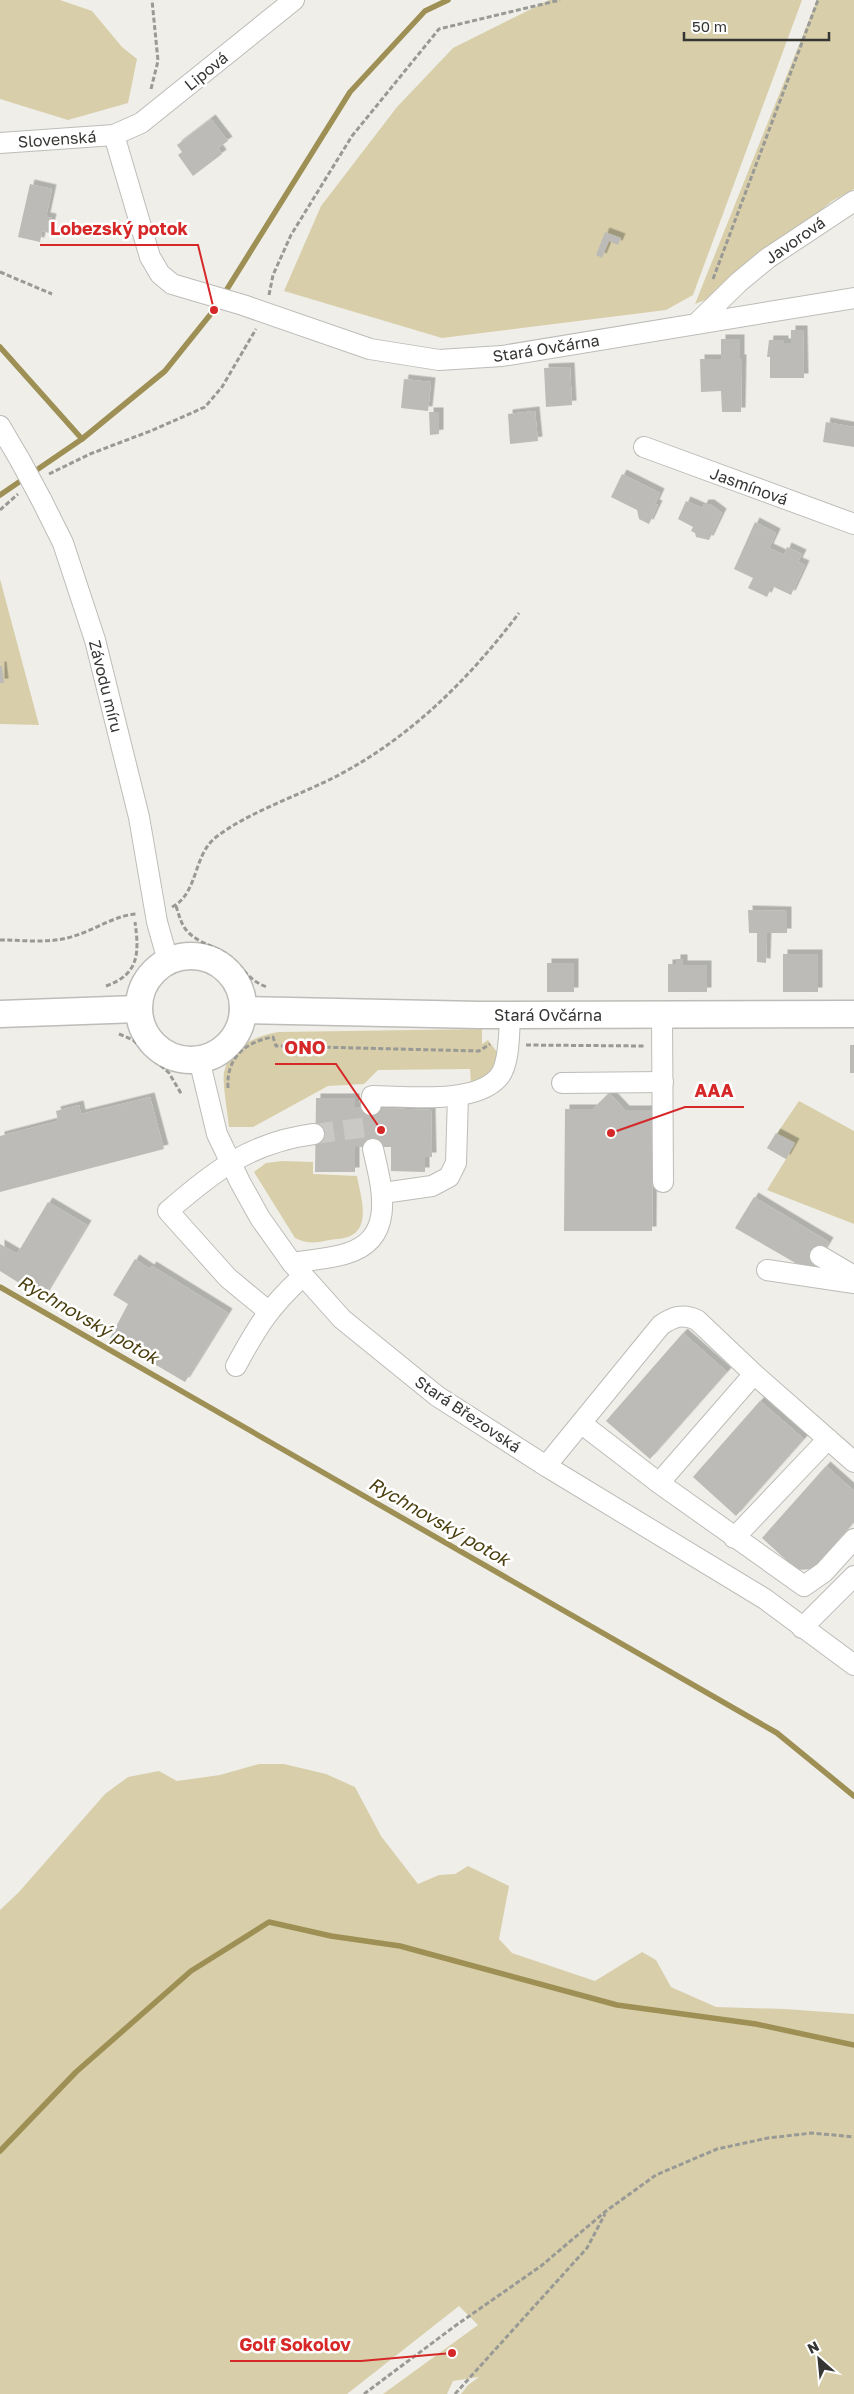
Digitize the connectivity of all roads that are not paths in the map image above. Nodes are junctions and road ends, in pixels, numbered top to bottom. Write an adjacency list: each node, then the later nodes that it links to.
1 (294, 0): 2 (street, Lipová)
2 (114, 135): 3 (street, Slovenská); 6 (street, Stará Ovčárna)
3 (0, 143)
4 (854, 201): 6 (street, Javorová)
5 (854, 298): 6 (street, Stará Ovčárna)
6 (696, 324)
7 (0, 426): 10 (street, Závodu míru, bridge)
8 (644, 447): 9 (street, Jasmínová)
9 (854, 524)
10 (168, 960): 11 (main road); 12 (main road)
11 (138, 1009): 13 (main road); 17 (main road)
12 (243, 1010): 15 (main road, Stará Ovčárna); 17 (main road)
13 (0, 1014)
14 (854, 1014): 16 (main road, Stará Ovčárna)
15 (510, 1015): 16 (main road, Stará Ovčárna); 20 (street)
16 (662, 1016): 18 (street)
17 (199, 1059): 24 (street, Stará Březovská)
18 (663, 1082): 19 (street); 25 (street)
19 (562, 1083)
20 (458, 1096): 21 (street); 26 (street)
21 (370, 1105)
22 (314, 1134): 24 (street)
23 (373, 1149): 26 (street)
24 (229, 1162): 28 (street, Stará Březovská); 32 (street)
25 (664, 1182)
26 (383, 1193): 28 (street)
27 (820, 1256): 30 (street)
28 (297, 1269): 32 (street); 38 (street, Stará Březovská)
29 (767, 1270): 31 (street)
30 (854, 1276)
31 (854, 1283)
32 (268, 1311): 33 (street)
33 (236, 1366)
34 (754, 1374): 35 (street); 36 (street); 39 (street)
35 (582, 1424): 38 (street); 39 (street)
36 (828, 1439): 37 (street); 40 (street)
37 (854, 1462)
38 (546, 1466): 43 (street, Stará Březovská)
39 (659, 1483): 40 (street)
40 (734, 1538): 41 (street)
41 (854, 1540)
42 (854, 1576): 43 (street)
43 (802, 1628): 44 (street, Stará Březovská)
44 (852, 1658)

